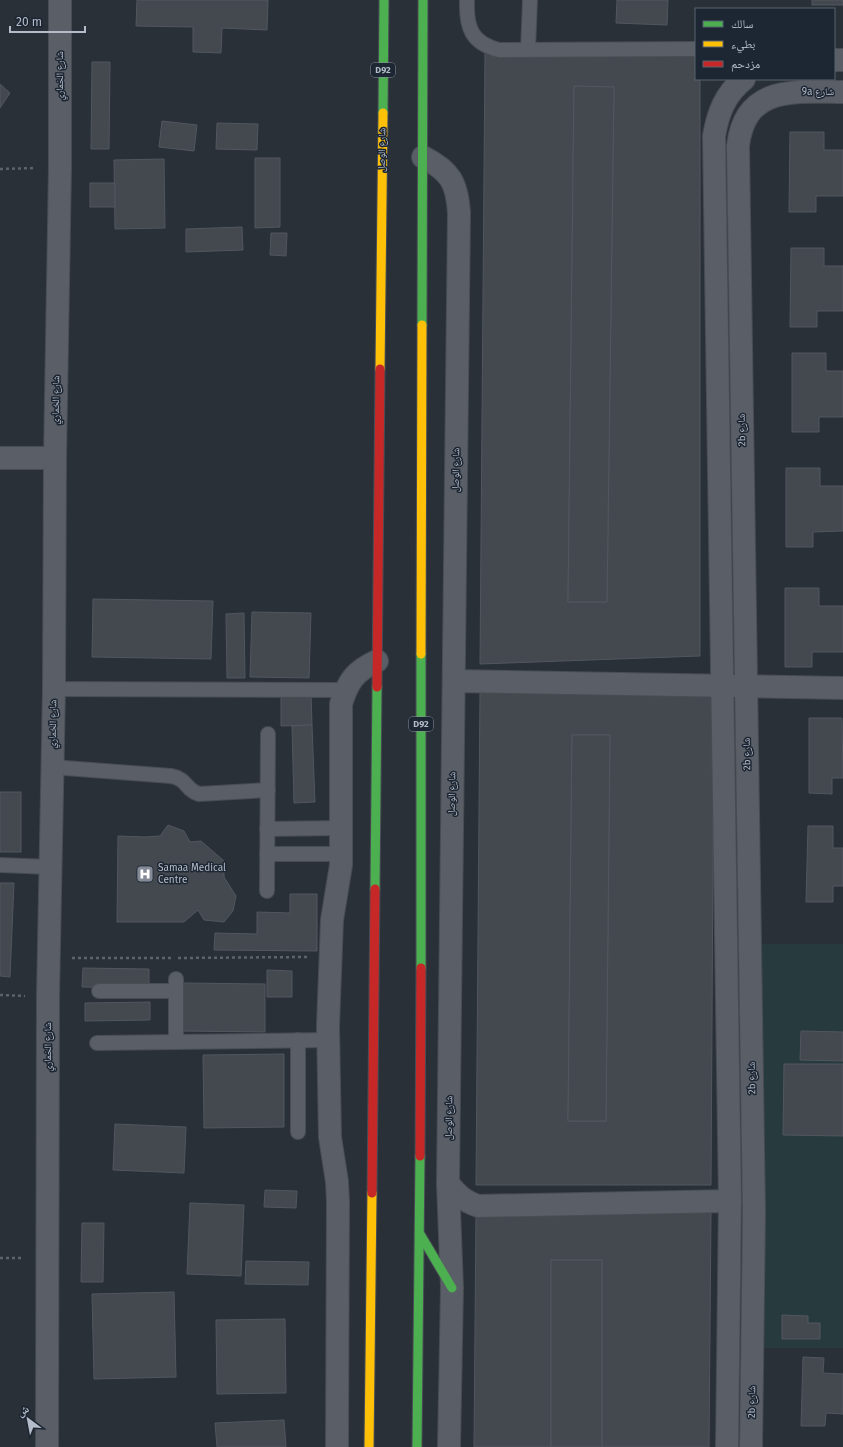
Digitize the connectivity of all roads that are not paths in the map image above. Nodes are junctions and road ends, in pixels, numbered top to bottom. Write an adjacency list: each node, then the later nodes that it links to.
1 (60, 0): 13 (street, شارع الخماري)
2 (384, 0): 14 (main road, شارع الوصل / D92)
3 (423, 0): 11 (main road, D92)
4 (467, 0): 7 (lane)
5 (530, 0): 7 (lane)
6 (695, 49): 7 (lane)
7 (528, 50)
8 (739, 81): 16 (street)
9 (793, 92): 10 (street, 9a شارع); 17 (street, 2b شارع)
10 (843, 92)
11 (423, 157): 15 (street, شارع الوصل); 39 (main road, D92)
12 (0, 458): 13 (street)
13 (55, 458): 19 (street, شارع الخماري)
14 (377, 661): 20 (street); 41 (main road, شارع الوصل / D92)
15 (454, 681): 16 (street); 37 (street, شارع الوصل)
16 (722, 686): 17 (street); 38 (street)
17 (746, 686): 18 (street); 49 (street, 2b شارع)
18 (843, 688)
19 (54, 689): 20 (lane); 22 (street, شارع الخماري)
20 (345, 690): 24 (street)
21 (268, 734): 23 (lane)
22 (52, 767): 23 (lane); 29 (street, شارع الخماري)
23 (268, 790): 25 (lane)
24 (341, 828): 25 (lane); 27 (street)
25 (267, 829): 26 (lane)
26 (267, 854): 27 (lane); 30 (lane)
27 (342, 854): 33 (street)
28 (0, 865): 29 (lane)
29 (50, 867): 44 (street, شارع الخماري)
30 (267, 891)
31 (98, 991): 34 (lane)
32 (298, 1040): 33 (lane); 34 (lane); 36 (lane)
33 (328, 1040): 45 (street)
34 (176, 1042): 35 (lane)
35 (97, 1043)
36 (298, 1132)
37 (448, 1183): 38 (street); 40 (street, شارع الوصل)
38 (730, 1201): 48 (street)
39 (420, 1234): 40 (main road); 43 (main road, D92)
40 (452, 1288): 47 (street, شارع الوصل)
41 (370, 1417): 42 (main road); 46 (main road, شارع الوصل / D92)
42 (378, 1438)
43 (415, 1445)
44 (47, 1447)
45 (337, 1447)
46 (370, 1447)
47 (449, 1447)
48 (727, 1447)
49 (751, 1447)

